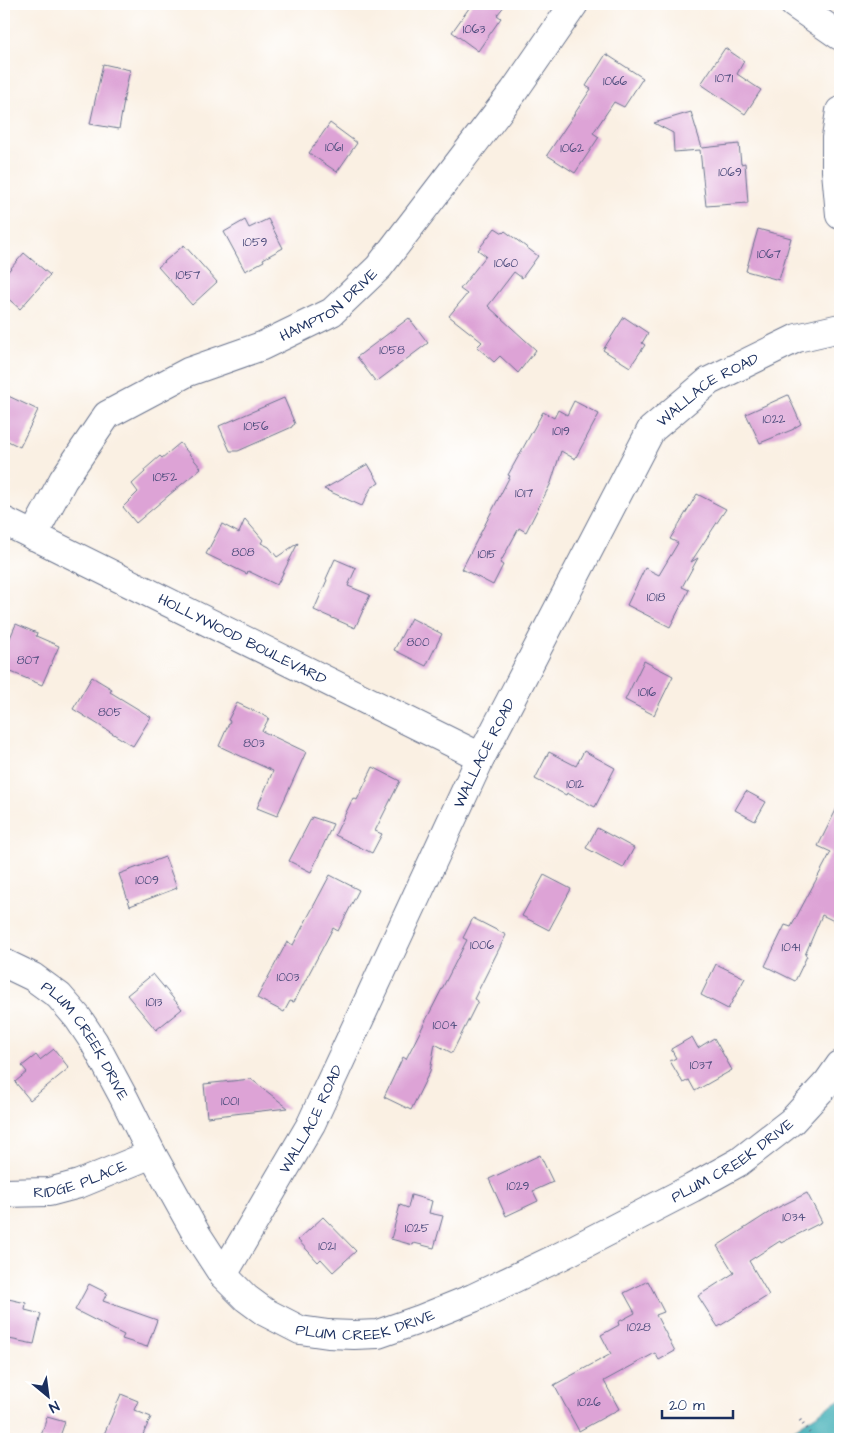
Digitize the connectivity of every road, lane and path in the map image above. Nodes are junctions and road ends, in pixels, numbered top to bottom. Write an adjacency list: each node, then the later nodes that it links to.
1 (574, 4): 8 (street, HAMPTON DRIVE)
2 (794, 4): 3 (street)
3 (840, 36)
4 (840, 111): 5 (street)
5 (840, 215)
6 (840, 328): 9 (street, WALLACE ROAD)
7 (4, 521): 8 (street, HOLLYWOOD BOULEVARD)
8 (33, 536): 9 (street, HOLLYWOOD BOULEVARD)
9 (481, 757): 14 (street, WALLACE ROAD)
10 (4, 963): 12 (street, PLUM CREEK DRIVE)
11 (840, 1065): 14 (street, PLUM CREEK DRIVE)
12 (152, 1154): 13 (street, RIDGE PLACE); 14 (street, PLUM CREEK DRIVE)
13 (4, 1193)
14 (223, 1275)
15 (800, 1420): 16 (path)
16 (814, 1439)

